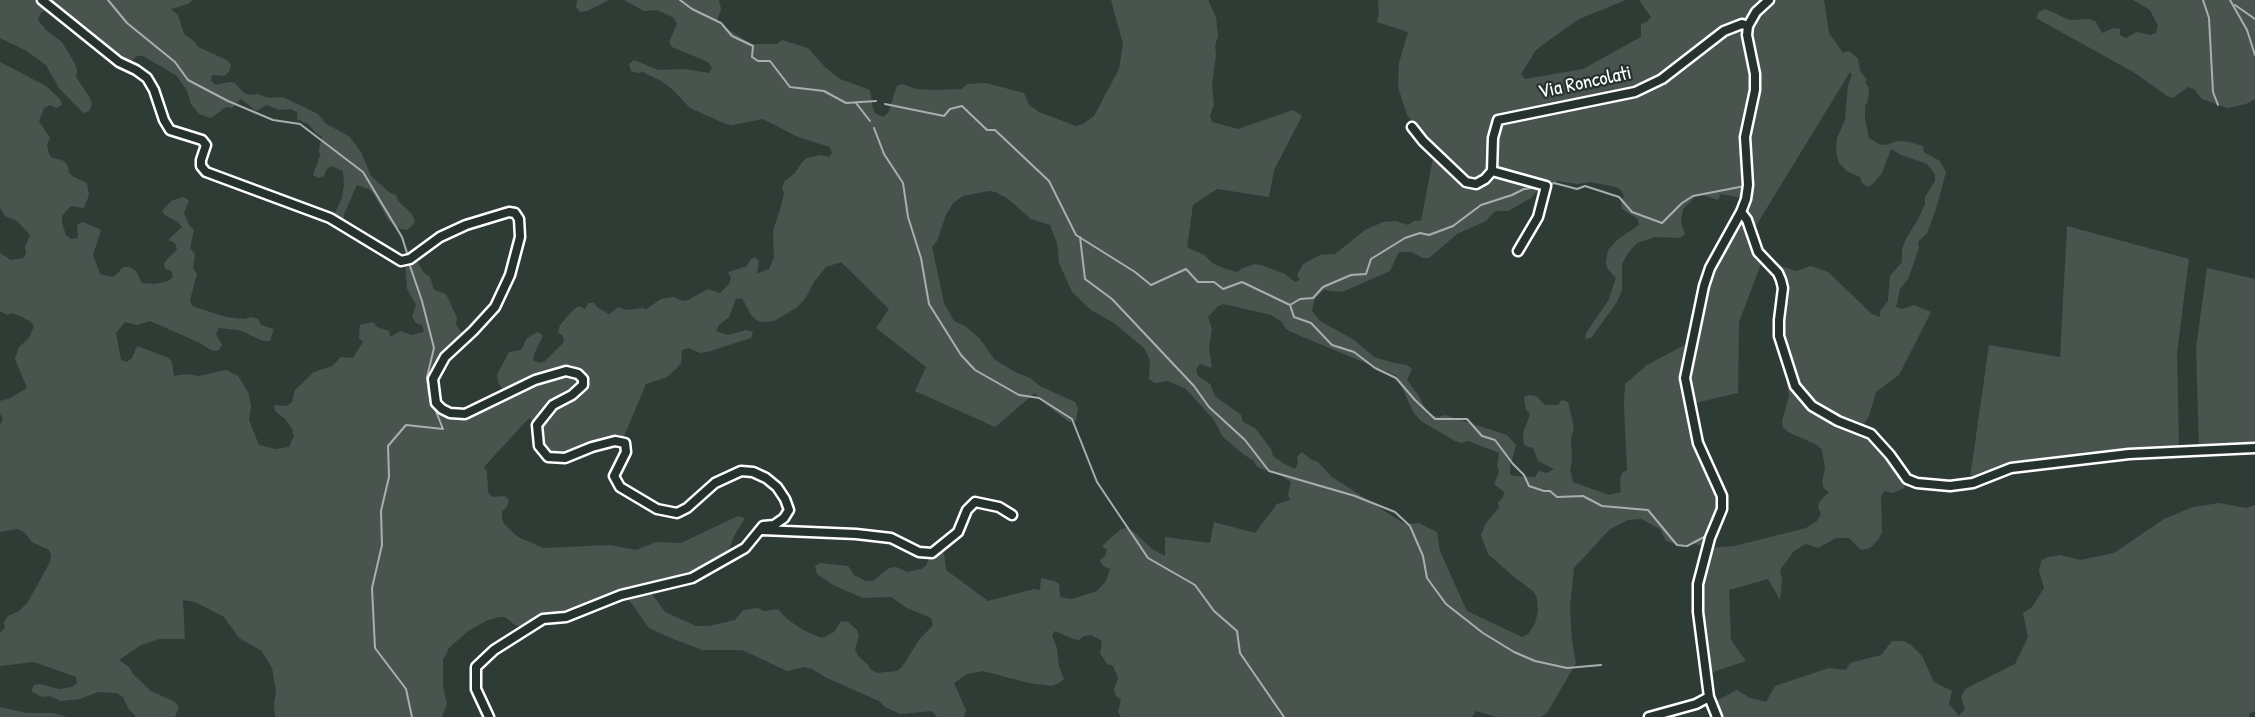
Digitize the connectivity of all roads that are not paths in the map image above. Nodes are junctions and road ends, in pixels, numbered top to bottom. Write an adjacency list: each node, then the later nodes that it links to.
1 (42, 0): 10 (street)
2 (1769, 0): 3 (street)
3 (1748, 26): 5 (street, Via Roncolati); 6 (street)
4 (1412, 127): 5 (street)
5 (1492, 171): 7 (street)
6 (1741, 212): 8 (street); 11 (street)
7 (1518, 251)
8 (2255, 448)
9 (1012, 515): 10 (street)
10 (758, 530): 12 (street)
11 (1709, 697): 13 (street); 14 (street)
12 (489, 717)
13 (1649, 717)
14 (1717, 717)

